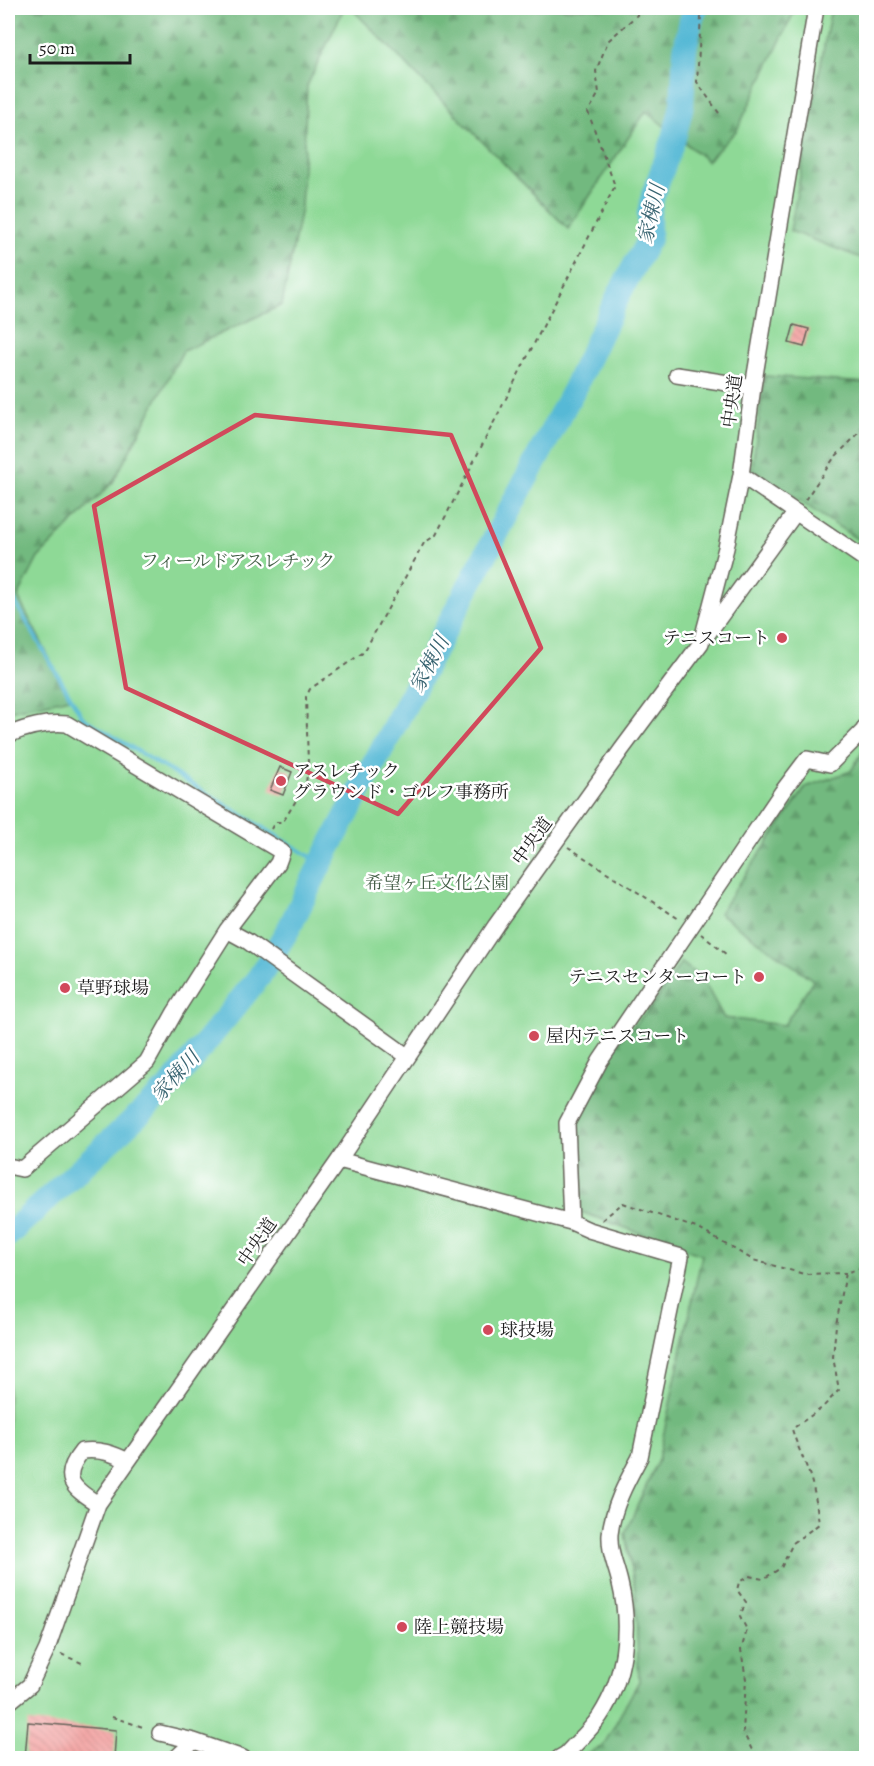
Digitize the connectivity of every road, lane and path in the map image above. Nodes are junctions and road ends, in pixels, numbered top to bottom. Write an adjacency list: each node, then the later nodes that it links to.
1 (638, 8): 17 (path)
2 (695, 8): 5 (path)
3 (703, 8): 5 (path)
4 (816, 8): 8 (lane, 中央道)
5 (701, 16): 6 (path)
6 (721, 116)
7 (677, 375): 8 (lane)
8 (753, 387): 10 (lane, 中央道)
9 (867, 426): 11 (path)
10 (741, 475): 11 (lane); 13 (lane, 中央道)
11 (796, 512): 12 (lane); 13 (lane)
12 (867, 560)
13 (701, 643): 16 (lane, 中央道)
14 (867, 726): 18 (lane)
15 (8, 735): 17 (lane)
16 (557, 840): 18 (path); 21 (lane, 中央道)
17 (263, 841): 19 (lane)
18 (690, 926): 20 (path); 24 (lane)
19 (227, 930): 21 (lane); 23 (lane)
20 (727, 955)
21 (407, 1056): 22 (lane, 中央道)
22 (339, 1160): 24 (lane); 28 (lane, 中央道)
23 (8, 1166)
24 (571, 1222): 25 (lane)
25 (590, 1230): 27 (path); 38 (lane)
26 (867, 1266): 27 (path)
27 (846, 1273): 39 (path)
28 (128, 1461): 29 (lane, 中央道); 29 (lane)
29 (98, 1504): 30 (lane, 中央道)
30 (47, 1649): 31 (path); 32 (lane, 中央道)
31 (84, 1664)
32 (8, 1703)
33 (112, 1717): 34 (path)
34 (160, 1733): 35 (lane)
35 (194, 1741): 36 (lane); 37 (lane)
36 (176, 1758)
37 (243, 1758)
38 (559, 1758)
39 (749, 1758)

